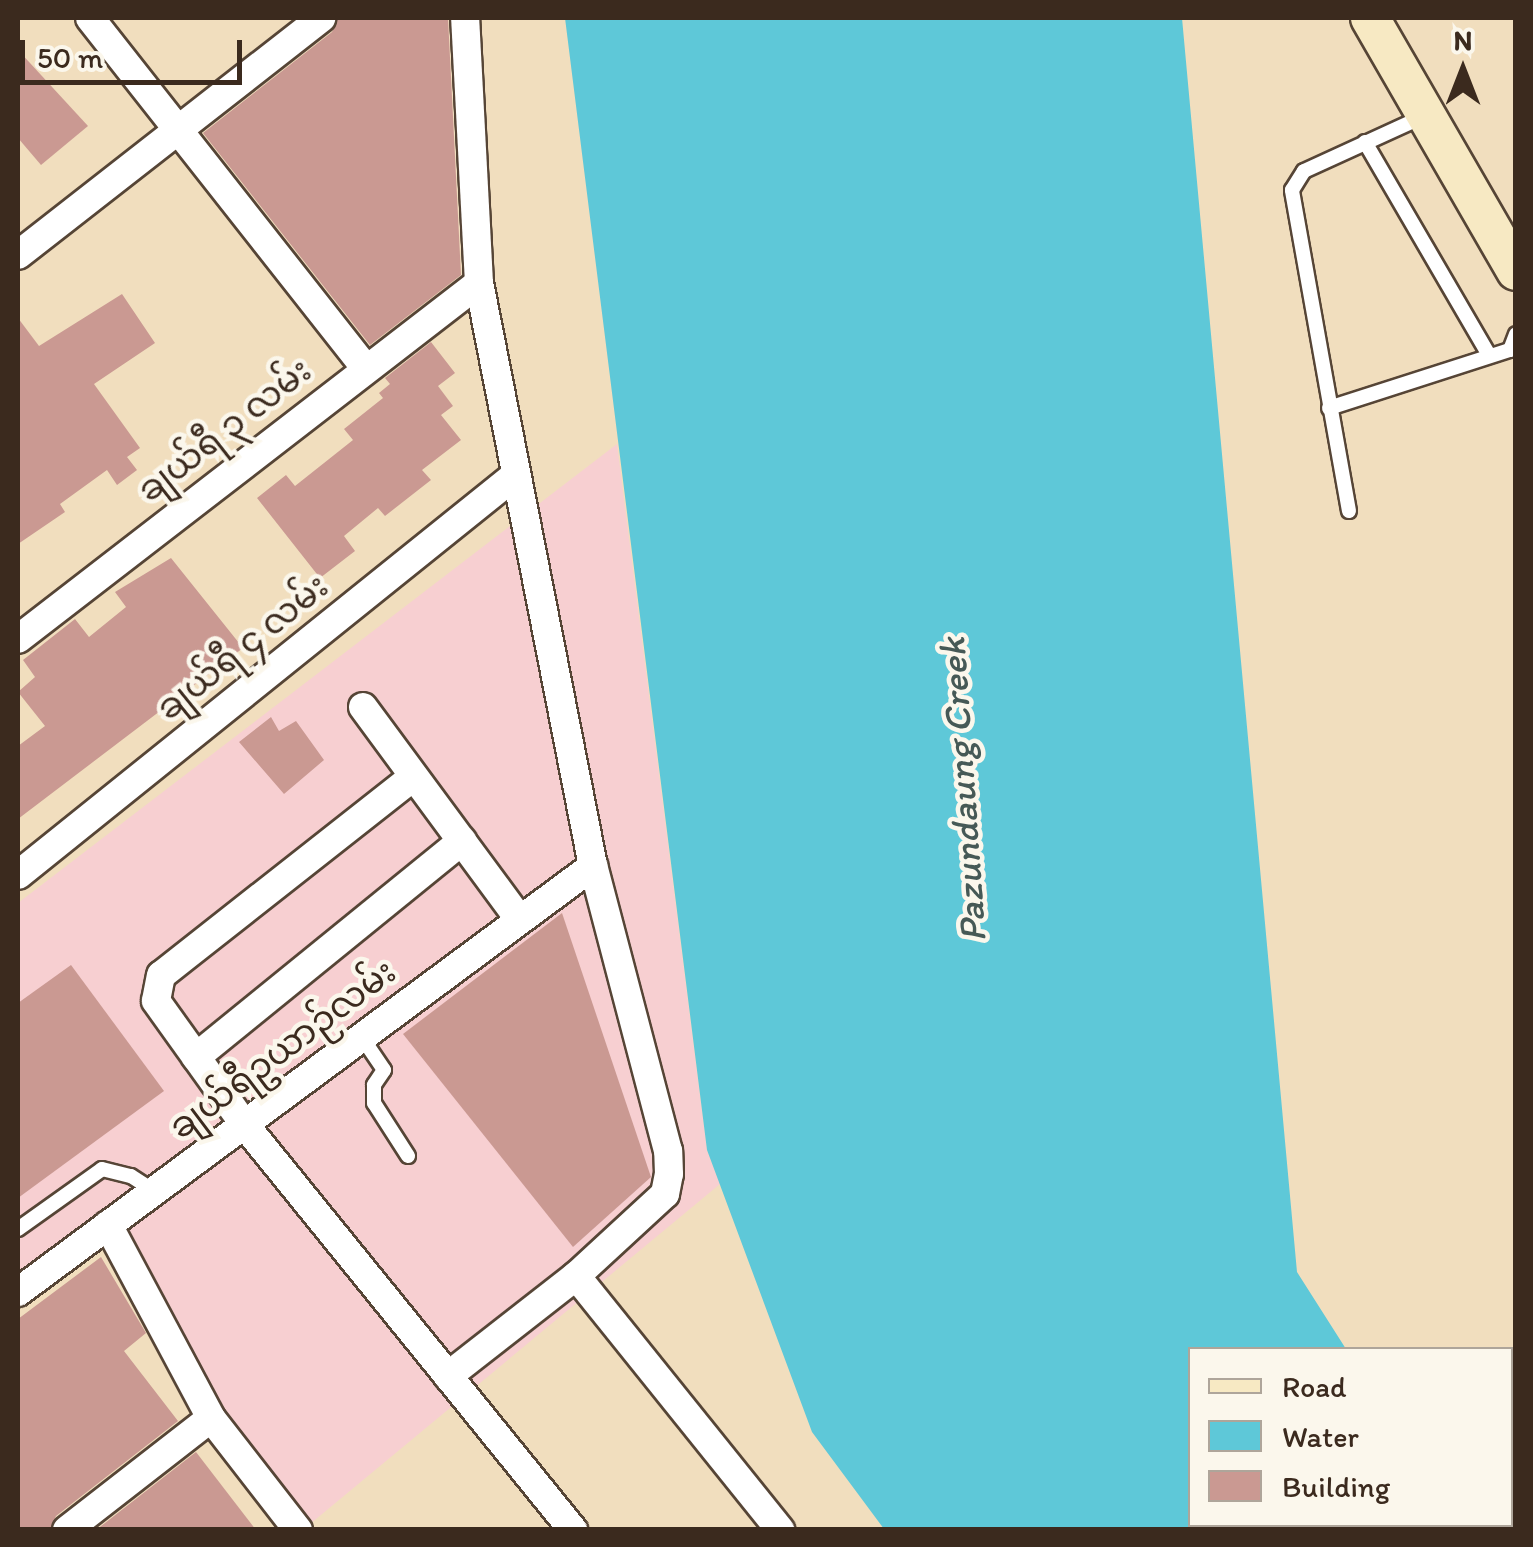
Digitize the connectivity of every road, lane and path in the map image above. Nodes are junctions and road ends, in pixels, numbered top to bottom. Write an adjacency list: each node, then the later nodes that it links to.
1 (90, 18): 6 (street)
2 (321, 18): 6 (street)
3 (465, 18): 10 (street)
4 (1370, 18): 5 (main road)
5 (1425, 115): 7 (lane); 9 (main road)
6 (178, 129): 8 (street); 13 (street)
7 (1365, 142): 12 (lane); 14 (lane)
8 (18, 255)
9 (1516, 271)
10 (479, 284): 13 (street, ချယ်ရီ ၃ လမ်း); 15 (street)
11 (1516, 334): 12 (lane)
12 (1489, 355): 14 (lane)
13 (366, 366): 17 (street, ချယ်ရီ ၃ လမ်း)
14 (1330, 408): 16 (lane)
15 (513, 477): 21 (street); 22 (street, ချယ်ရီ ၄ လမ်း)
16 (1350, 511)
17 (18, 639)
18 (363, 707): 19 (street)
19 (413, 777): 20 (street); 25 (street)
20 (462, 841): 23 (street); 25 (street)
21 (593, 866): 23 (street, ချယ်ရီဥယာဉ်လမ်း); 31 (street)
22 (18, 874)
23 (518, 917): 24 (street, ချယ်ရီဥယာဉ်လမ်း)
24 (361, 1036): 26 (street, ချယ်ရီဥယာဉ်လမ်း); 27 (lane)
25 (196, 1057): 26 (street)
26 (244, 1124): 28 (street, ချယ်ရီဥယာဉ်လမ်း); 33 (street)
27 (408, 1156)
28 (156, 1192): 29 (street, ချယ်ရီဥယာဉ်လမ်း); 30 (lane)
29 (108, 1225): 32 (street, ချယ်ရီဥယာဉ်လမ်း); 34 (street)
30 (18, 1228)
31 (576, 1276): 33 (street); 38 (street)
32 (18, 1292)
33 (448, 1376): 37 (street)
34 (211, 1418): 35 (street); 36 (street)
35 (68, 1530)
36 (298, 1530)
37 (573, 1530)
38 (780, 1530)

